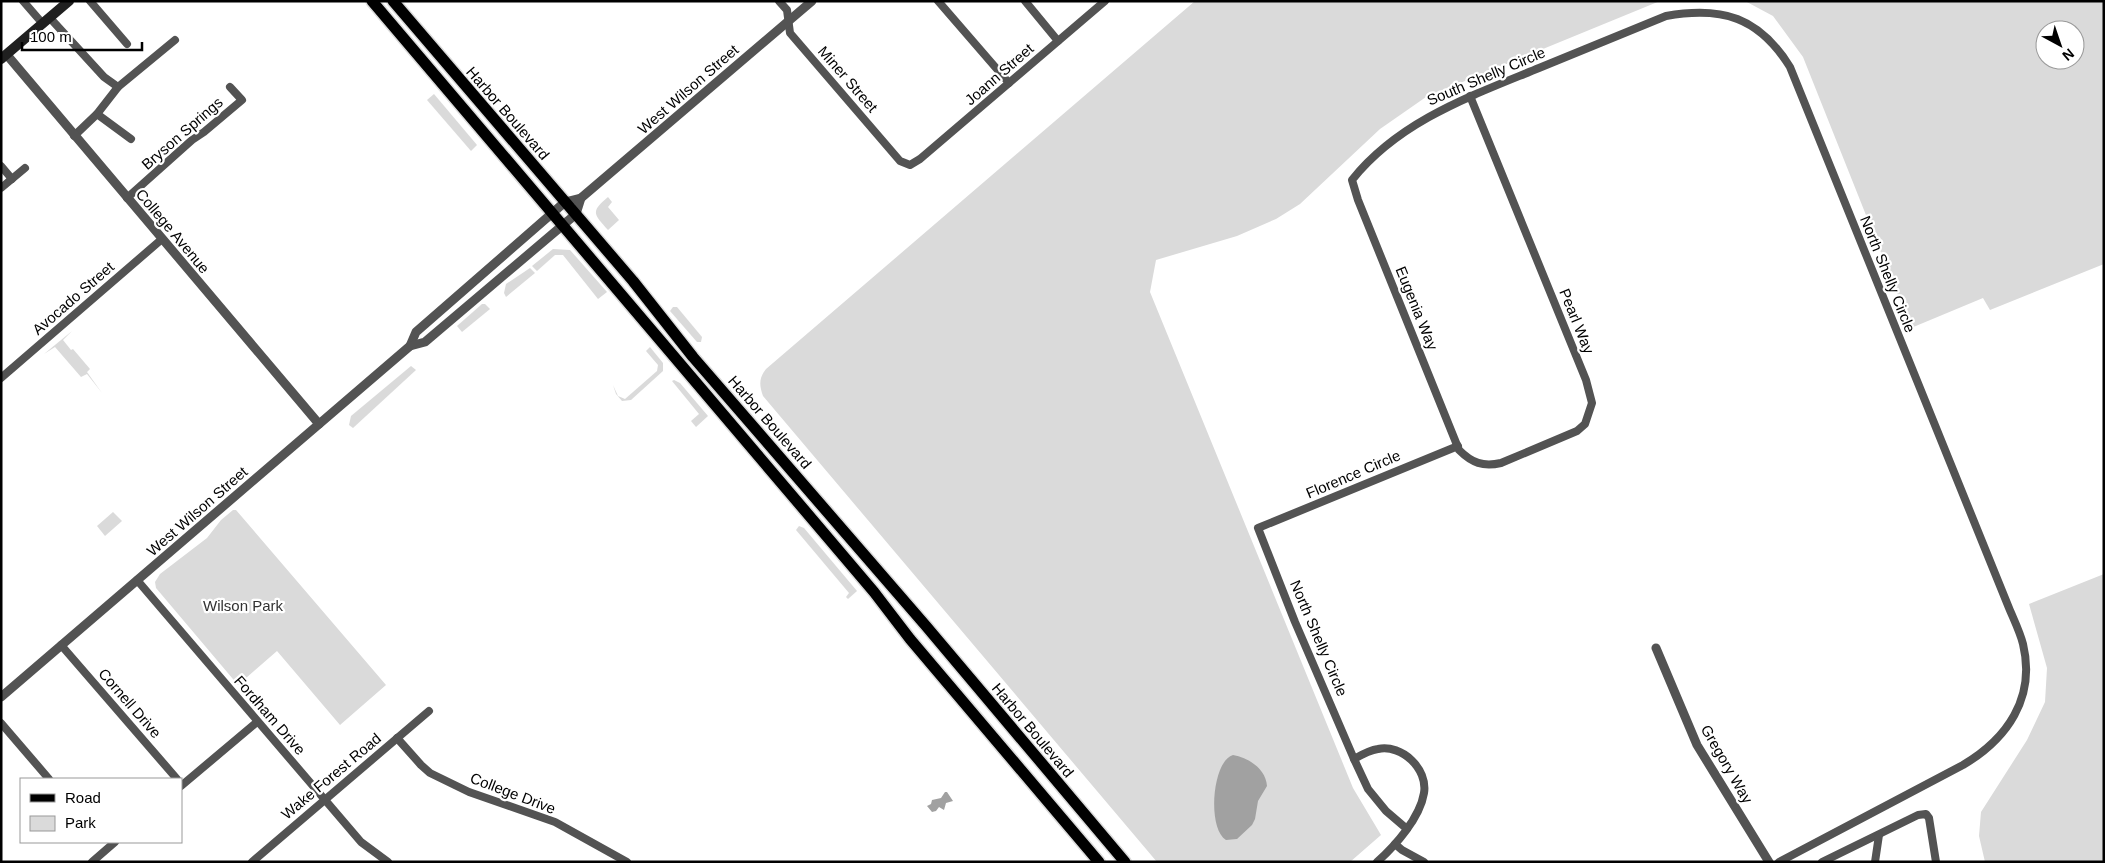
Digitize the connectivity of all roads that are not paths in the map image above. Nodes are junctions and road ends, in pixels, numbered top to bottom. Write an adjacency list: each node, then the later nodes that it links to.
1 (23, 1): 11 (street)
2 (69, 1): 11 (main road)
3 (90, 1): 16 (street)
4 (372, 1): 34 (main road, Harbor Boulevard)
5 (393, 1): 33 (main road, Harbor Boulevard)
6 (779, 1): 12 (street, Miner Street)
7 (812, 1): 12 (street, West Wilson Street)
8 (938, 1): 18 (street)
9 (1025, 1): 15 (street)
10 (1105, 1): 15 (street, Joann Street)
11 (46, 21): 17 (main road); 19 (street)
12 (788, 22): 25 (street, Miner Street); 32 (street, West Wilson Street)
13 (1648, 24): 21 (street, South Shelly Circle); 69 (street, North Shelly Circle)
14 (175, 40): 19 (street)
15 (1058, 41): 18 (street, Joann Street)
16 (127, 44)
17 (4, 57): 23 (street, College Avenue)
18 (1009, 84): 25 (street, Joann Street)
19 (118, 87): 22 (street)
20 (230, 87): 31 (street, Bryson Springs)
21 (1470, 96): 29 (street, South Shelly Circle); 41 (street, Pearl Way)
22 (97, 114): 23 (street); 24 (street)
23 (74, 136): 31 (street, College Avenue)
24 (131, 139)
25 (910, 165)
26 (1, 166): 28 (street)
27 (25, 168): 28 (street)
28 (12, 179): 30 (street)
29 (1352, 180): 41 (street, Eugenia Way)
30 (1, 188)
31 (127, 198): 37 (street, College Avenue)
32 (581, 198): 33 (street, West Wilson Street); 35 (street, West Wilson Street)
33 (565, 202): 34 (street, West Wilson Street); 35 (main road, Harbor Boulevard)
34 (553, 213): 36 (main road, Harbor Boulevard); 38 (street, West Wilson Street)
35 (576, 214): 36 (street, West Wilson Street); 65 (main road, Harbor Boulevard)
36 (563, 226): 38 (street, West Wilson Street); 64 (main road, Harbor Boulevard)
37 (162, 239): 39 (street, Avocado Street); 40 (street, College Avenue)
38 (410, 346): 40 (street, West Wilson Street)
39 (1, 378)
40 (319, 424): 43 (street, West Wilson Street)
41 (1458, 446): 42 (street, Florence Circle)
42 (1258, 528): 51 (street, North Shelly Circle)
43 (137, 580): 44 (street, West Wilson Street); 48 (street, Fordham Drive)
44 (61, 646): 46 (street, West Wilson Street); 53 (street, Cornell Drive)
45 (1656, 648): 68 (street, Gregory Way)
46 (1, 697)
47 (429, 711): 50 (street, Wake Forest Road)
48 (257, 722): 54 (street); 55 (street, Fordham Drive)
49 (1, 723): 52 (street)
50 (397, 738): 55 (street, Wake Forest Road); 63 (street, College Drive)
51 (1354, 759): 56 (street, North Shelly Circle); 56 (street)
52 (48, 778)
53 (176, 778)
54 (182, 783)
55 (325, 799): 61 (street, Wake Forest Road); 62 (street, Fordham Drive)
56 (1407, 829): 58 (street)
57 (1879, 835): 70 (street); 71 (street); 72 (street)
58 (1395, 844): 66 (street); 67 (street)
59 (105, 845): 60 (street)
60 (92, 862)
61 (252, 862)
62 (388, 862)
63 (627, 862)
64 (1099, 862)
65 (1125, 862)
66 (1376, 862)
67 (1424, 862)
68 (1770, 862)
69 (1779, 862)
70 (1822, 862)
71 (1875, 862)
72 (1936, 862)

